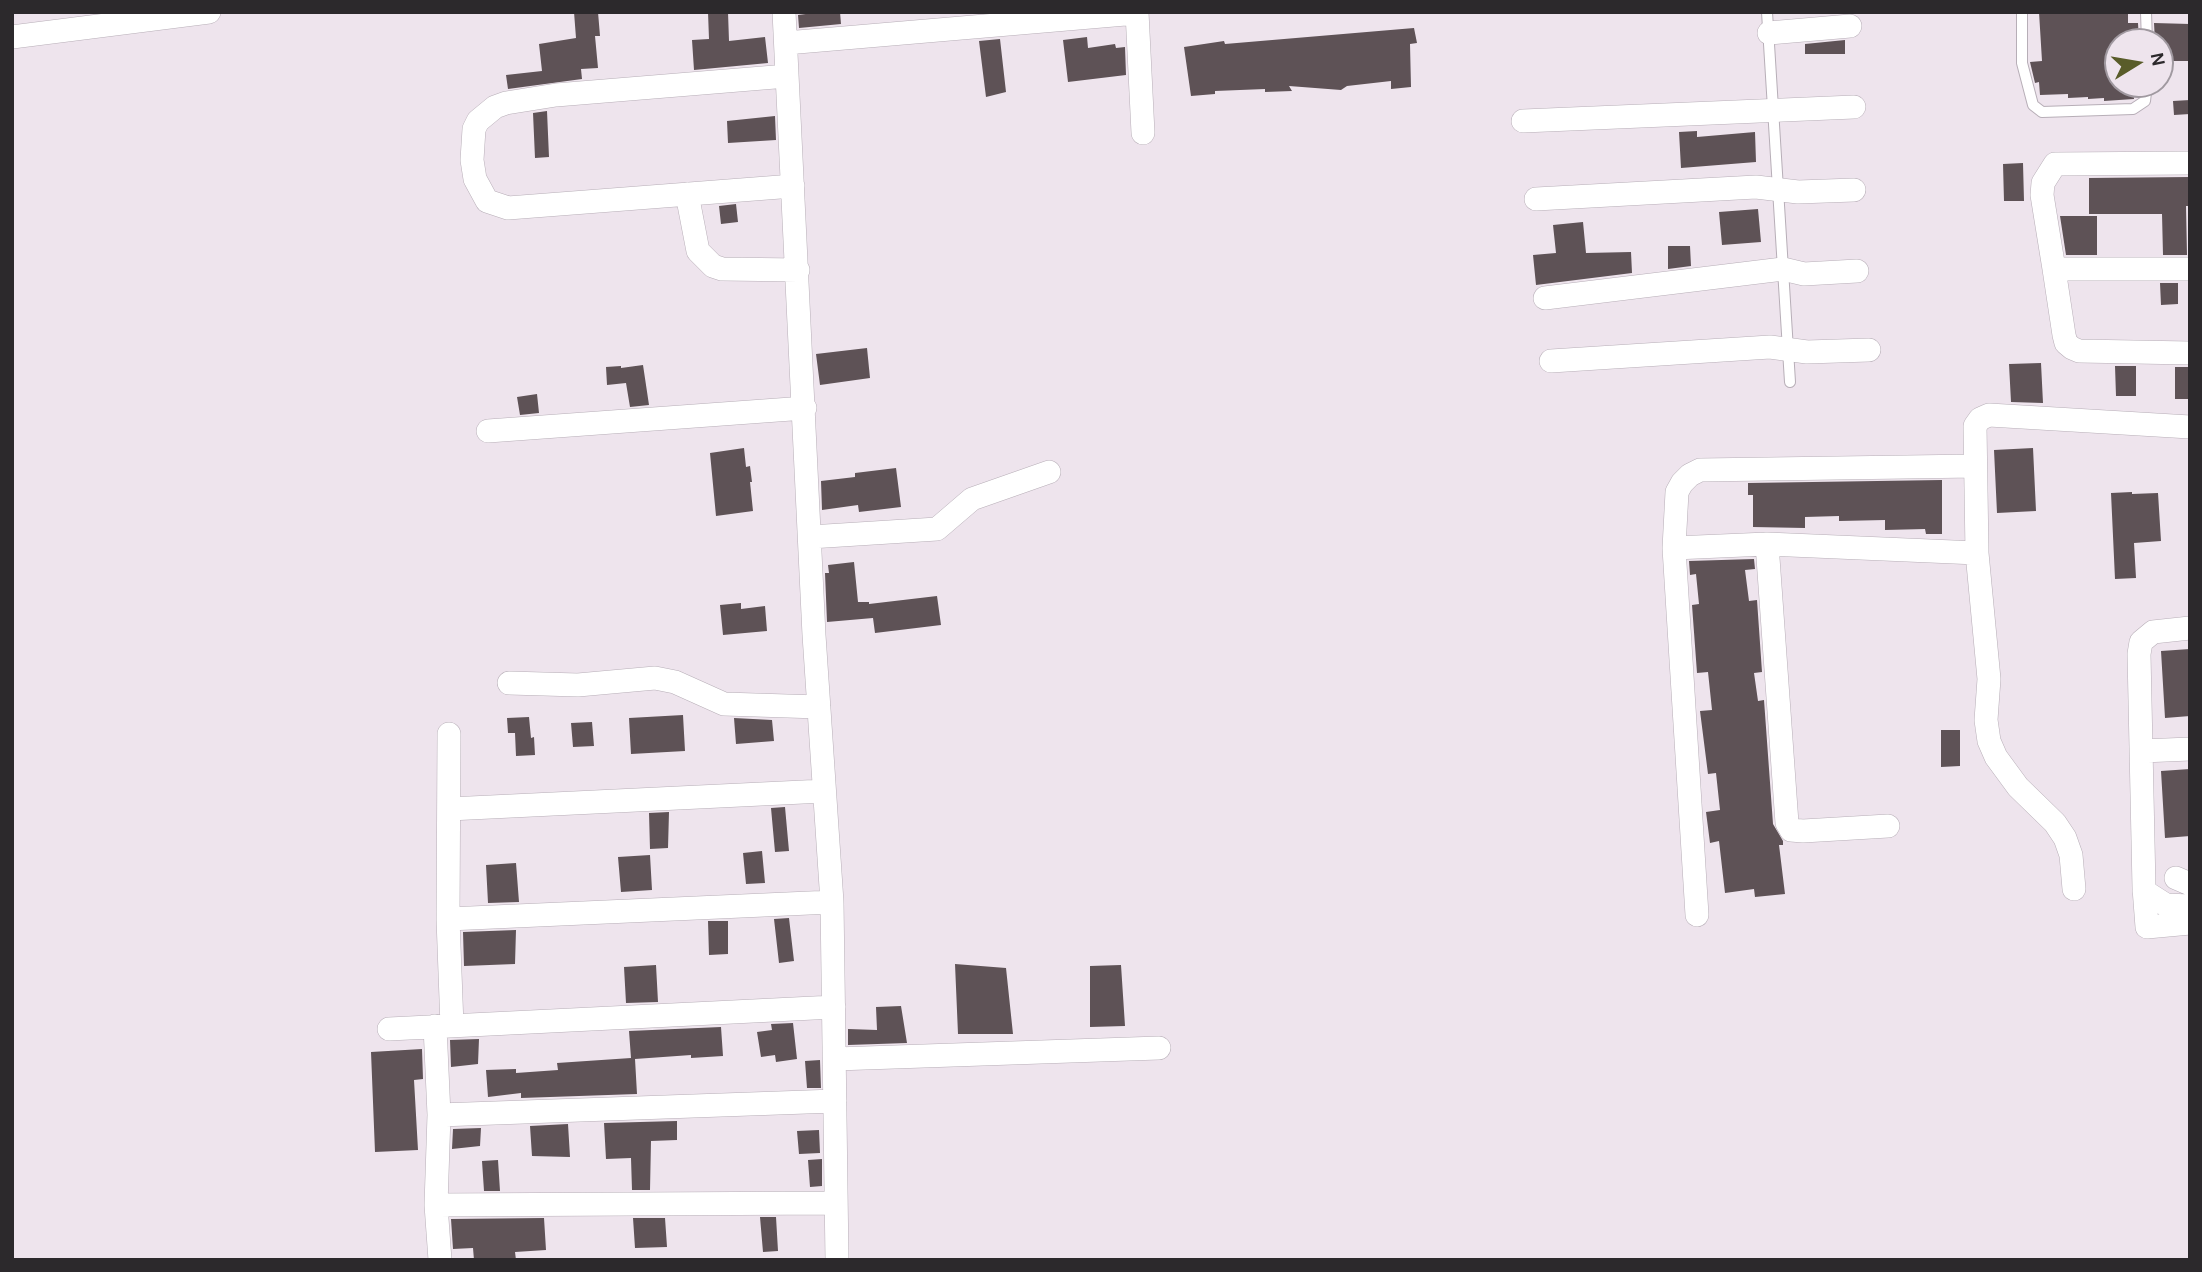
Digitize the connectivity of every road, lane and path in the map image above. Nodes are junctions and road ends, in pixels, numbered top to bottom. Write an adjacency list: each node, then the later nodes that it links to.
1 (209, 12): 7 (street)
2 (784, 12): 8 (street)
3 (2022, 12): 10 (lane)
4 (1137, 13): 8 (street); 14 (street)
5 (1768, 22): 6 (street); 12 (lane)
6 (1850, 26)
7 (12, 37)
8 (786, 43): 9 (street)
9 (788, 76): 16 (street); 19 (street)
10 (2145, 98)
11 (1854, 107): 12 (street)
12 (1773, 110): 13 (street); 17 (lane)
13 (1523, 121)
14 (1143, 133)
15 (2190, 163): 23 (street)
16 (793, 186): 19 (street); 24 (street)
17 (1778, 189): 18 (street); 20 (street); 22 (lane)
18 (1854, 190)
19 (687, 194): 24 (street)
20 (1536, 199)
21 (2190, 268): 23 (street)
22 (1783, 269): 25 (street); 26 (street); 27 (lane)
23 (2054, 269): 29 (street)
24 (798, 270): 32 (street)
25 (1857, 271)
26 (1545, 298)
27 (1788, 348): 28 (street); 30 (street); 31 (lane)
28 (1870, 350)
29 (2190, 353)
30 (1551, 361)
31 (1790, 382)
32 (805, 408): 34 (street); 37 (street)
33 (2190, 427): 35 (street)
34 (488, 431)
35 (1975, 466): 39 (street); 40 (street)
36 (1049, 472): 37 (street)
37 (810, 537): 43 (street)
38 (1767, 544): 39 (street); 40 (street); 49 (street)
39 (1674, 548): 54 (street)
40 (1977, 553): 50 (street)
41 (2190, 628): 46 (street)
42 (509, 683): 43 (street)
43 (819, 706): 47 (street)
44 (449, 734): 48 (street)
45 (2190, 749): 46 (street)
46 (2142, 751): 51 (street)
47 (824, 790): 48 (street); 52 (street)
48 (449, 809): 55 (street)
49 (1888, 826)
50 (2074, 889)
51 (2144, 891): 53 (street); 56 (street)
52 (832, 902): 55 (street); 57 (street)
53 (2190, 906)
54 (1697, 915)
55 (448, 919): 58 (street)
56 (2190, 923)
57 (834, 1007): 58 (street); 61 (street)
58 (443, 1026): 59 (street); 63 (street)
59 (389, 1028)
60 (1159, 1048): 61 (street)
61 (836, 1059): 62 (street)
62 (835, 1101): 63 (street); 64 (street)
63 (439, 1115): 65 (street)
64 (836, 1203): 65 (street); 67 (street)
65 (436, 1205): 66 (street)
66 (440, 1260)
67 (837, 1260)

